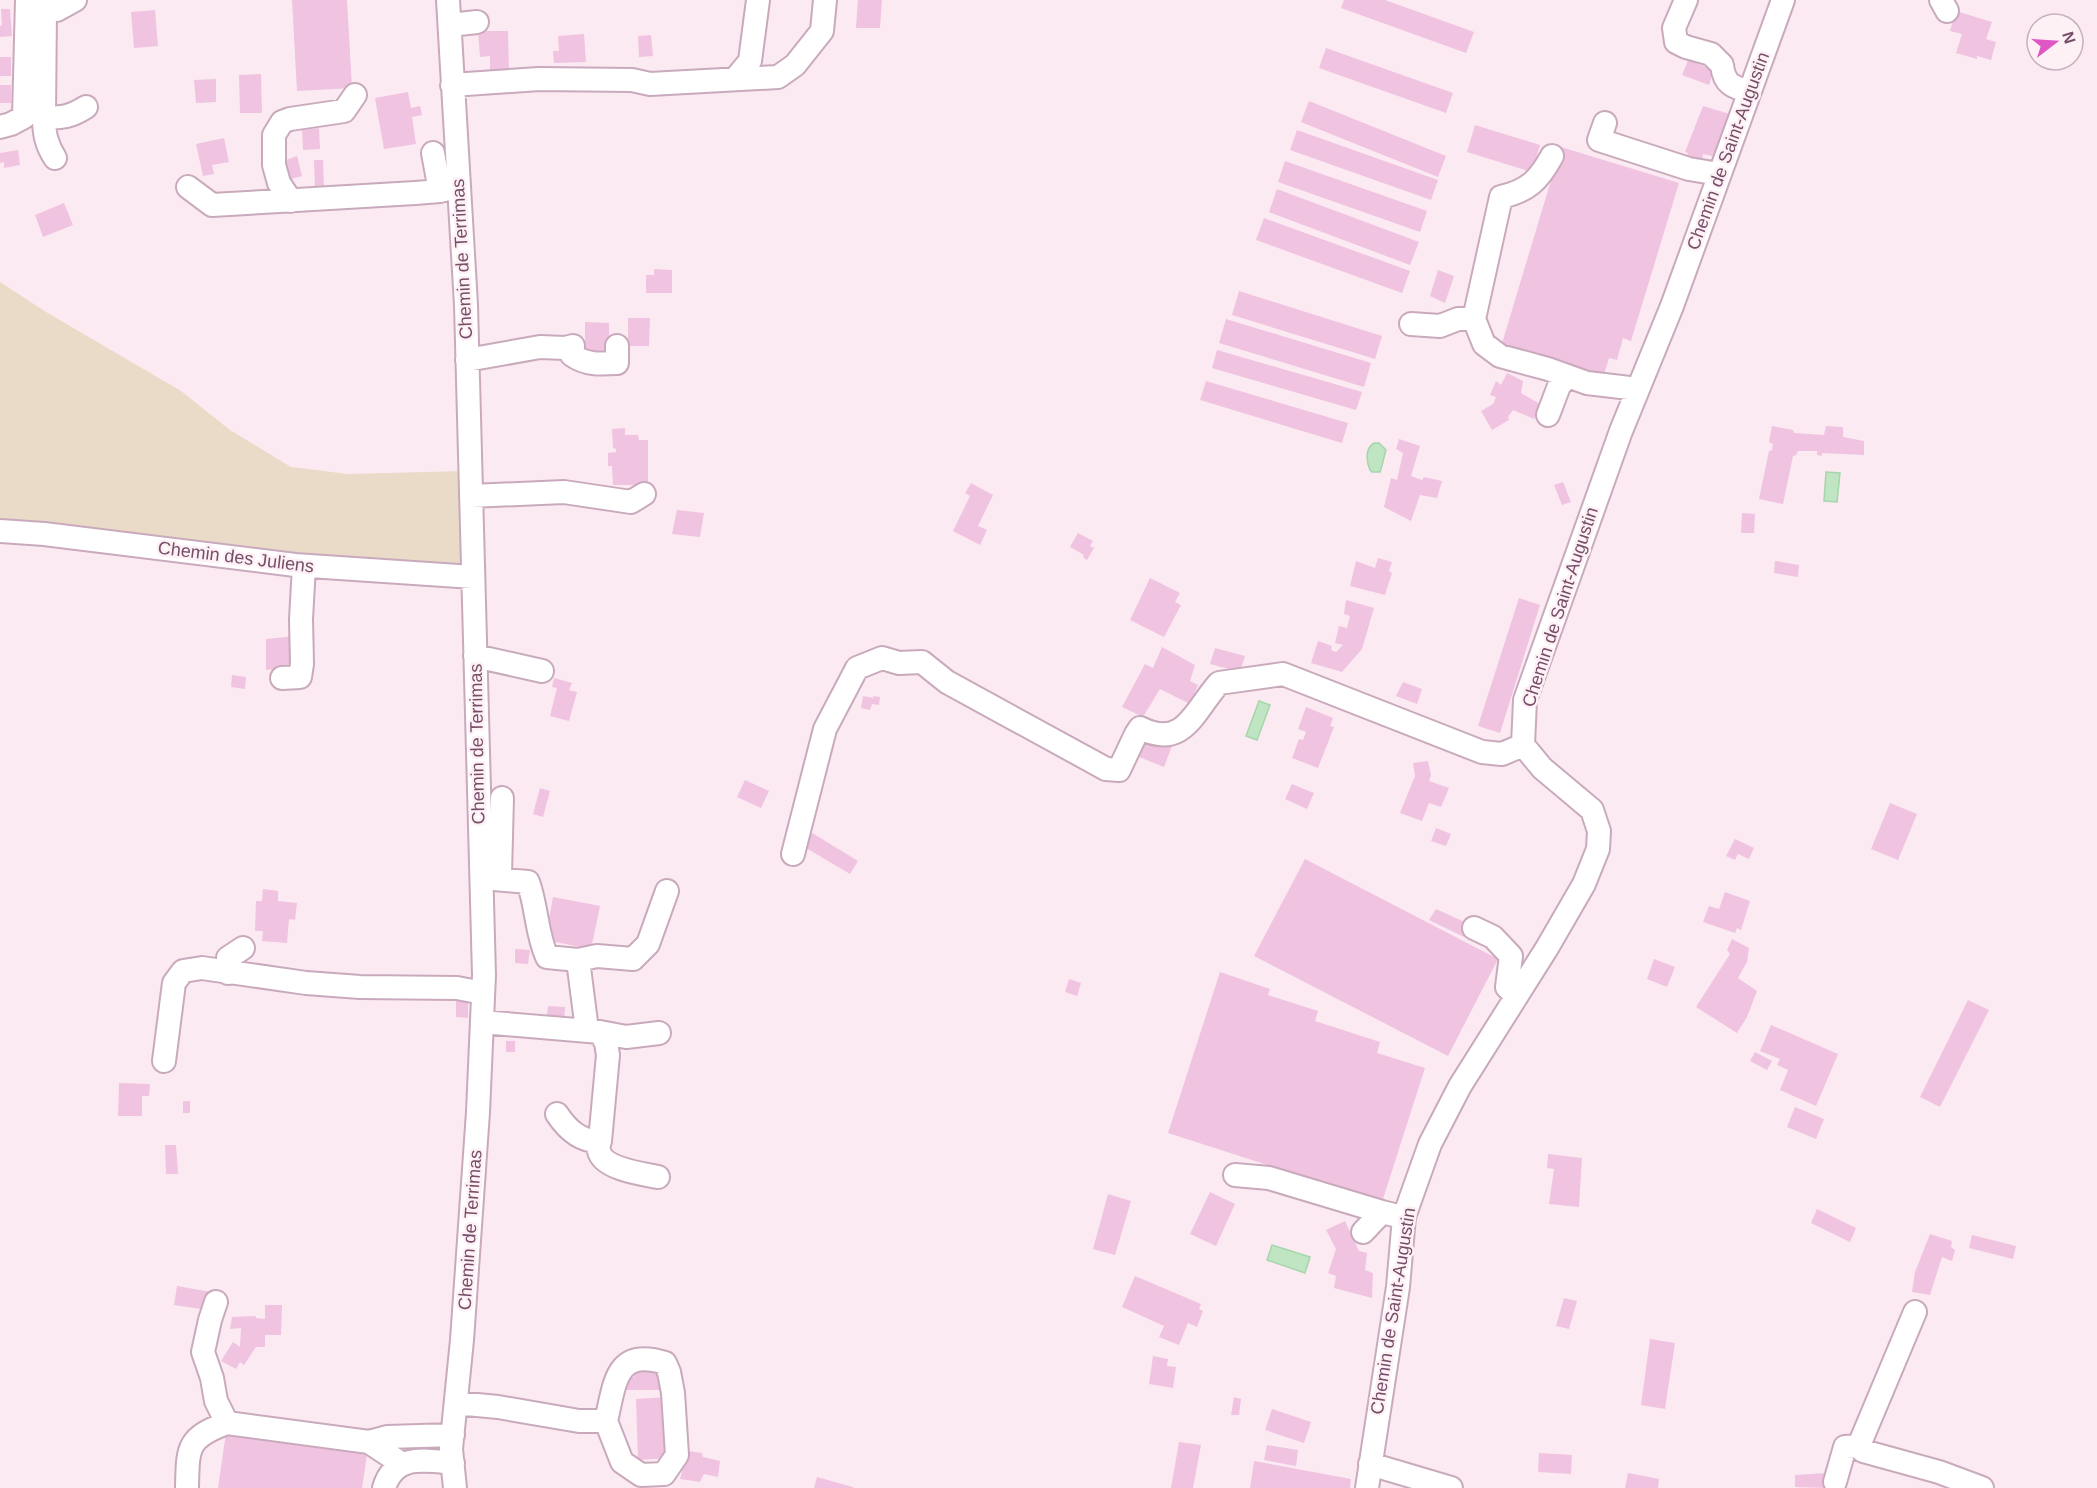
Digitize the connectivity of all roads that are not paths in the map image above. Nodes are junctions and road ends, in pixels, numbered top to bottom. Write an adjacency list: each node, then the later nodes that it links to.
1 (75, 0): 7 (street)
2 (448, 0): 9 (street, Chemin de Terrimas)
3 (758, 0): 10 (street)
4 (825, 0): 10 (street)
5 (1686, 0): 12 (street)
6 (1783, 0): 12 (street, Chemin de Saint-Augustin)
7 (39, 3): 15 (street); 17 (street)
8 (477, 22): 9 (street)
9 (450, 25): 11 (street, Chemin de Terrimas)
10 (735, 79): 11 (street)
11 (452, 85): 23 (street, Chemin de Terrimas)
12 (1750, 92): 21 (street, Chemin de Saint-Augustin)
13 (355, 95): 24 (street)
14 (86, 107): 15 (street)
15 (44, 117): 20 (street)
16 (1605, 123): 21 (street)
17 (0, 127)
18 (433, 153): 23 (street)
19 (1552, 156): 25 (street)
20 (55, 158)
21 (1719, 174): 30 (street, Chemin de Saint-Augustin)
22 (188, 186): 24 (street)
23 (450, 189): 24 (street); 28 (street, Chemin de Terrimas)
24 (291, 201)
25 (1474, 319): 26 (street); 29 (street)
26 (1412, 324)
27 (617, 346): 28 (street)
28 (467, 360): 33 (street, Chemin de Terrimas)
29 (1568, 376): 30 (street); 31 (street)
30 (1638, 389): 40 (street, Chemin de Saint-Augustin)
31 (1548, 415)
32 (644, 494): 33 (street)
33 (471, 496): 36 (street, Chemin de Terrimas)
34 (0, 531): 35 (street, Chemin des Juliens)
35 (304, 566): 36 (street, Chemin des Juliens); 39 (street)
36 (473, 577): 37 (street, Chemin de Terrimas)
37 (476, 656): 38 (street); 43 (street, Chemin de Terrimas)
38 (542, 671)
39 (282, 678)
40 (1523, 745): 42 (street); 50 (street, Chemin de Saint-Augustin)
41 (502, 798): 43 (street)
42 (793, 854)
43 (487, 879): 47 (street); 49 (street, Chemin de Terrimas)
44 (667, 891): 47 (street)
45 (1474, 928): 50 (street)
46 (243, 948): 48 (street)
47 (578, 960): 52 (street)
48 (228, 973): 49 (street); 54 (street)
49 (483, 993): 51 (street, Chemin de Terrimas)
50 (1516, 996): 60 (street, Chemin de Saint-Augustin)
51 (482, 1022): 52 (street); 64 (street, Chemin de Terrimas)
52 (593, 1031): 53 (street); 56 (street)
53 (659, 1033)
54 (164, 1061)
55 (557, 1114): 56 (street)
56 (600, 1141): 58 (street)
57 (1235, 1175): 59 (street)
58 (658, 1177)
59 (1382, 1212): 60 (street); 61 (street)
60 (1404, 1217): 72 (street, Chemin de Saint-Augustin)
61 (1363, 1232)
62 (216, 1302): 66 (street)
63 (1915, 1312): 69 (street)
64 (456, 1403): 65 (street); 67 (street, Chemin de Terrimas)
65 (606, 1421): 65 (street)
66 (226, 1423): 68 (street); 74 (street)
67 (453, 1435): 68 (street); 70 (street, Chemin de Terrimas)
68 (369, 1442): 71 (street)
69 (1861, 1446): 73 (street); 79 (street)
70 (453, 1463): 71 (street); 76 (street, Chemin de Terrimas)
71 (402, 1464): 75 (street)
72 (1370, 1464): 77 (street, Chemin de Saint-Augustin); 78 (street)
73 (1835, 1482)
74 (187, 1488)
75 (384, 1488)
76 (455, 1488)
77 (1366, 1488)
78 (1451, 1488)
79 (1982, 1488)

